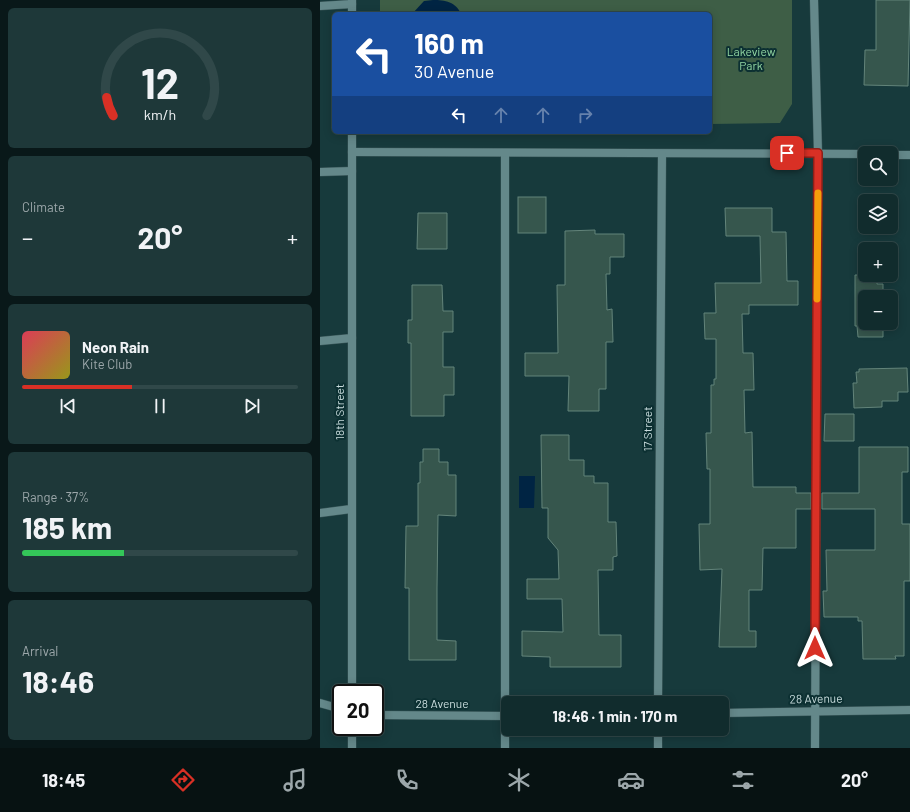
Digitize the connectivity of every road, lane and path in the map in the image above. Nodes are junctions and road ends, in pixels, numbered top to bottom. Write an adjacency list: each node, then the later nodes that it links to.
1 (814, 0): 7 (street)
2 (352, 2): 3 (street)
3 (320, 6)
4 (352, 134): 5 (street, 18th Street)
5 (352, 152): 6 (street); 12 (street, 18th Street)
6 (505, 153): 8 (street); 19 (street)
7 (818, 153): 8 (street); 9 (street); 25 (street)
8 (662, 154): 20 (street, 17 Street)
9 (858, 154)
10 (898, 155): 11 (street)
11 (910, 155)
12 (352, 171): 13 (street); 14 (street, 18th Street)
13 (320, 172)
14 (352, 338): 15 (street); 16 (street, 18th Street)
15 (320, 341)
16 (351, 509): 17 (street); 18 (street, 18th Street)
17 (320, 513)
18 (352, 684)
19 (506, 696)
20 (658, 696)
21 (320, 703): 22 (street)
22 (332, 706)
23 (910, 710): 25 (street, 28 Avenue)
24 (729, 712): 25 (street, 28 Avenue)
25 (814, 712): 34 (street)
26 (384, 715): 27 (street, 28 Avenue)
27 (501, 716)
28 (352, 736): 31 (street)
29 (505, 736): 32 (street)
30 (658, 736): 33 (street)
31 (352, 748)
32 (505, 748)
33 (658, 748)
34 (815, 748)

